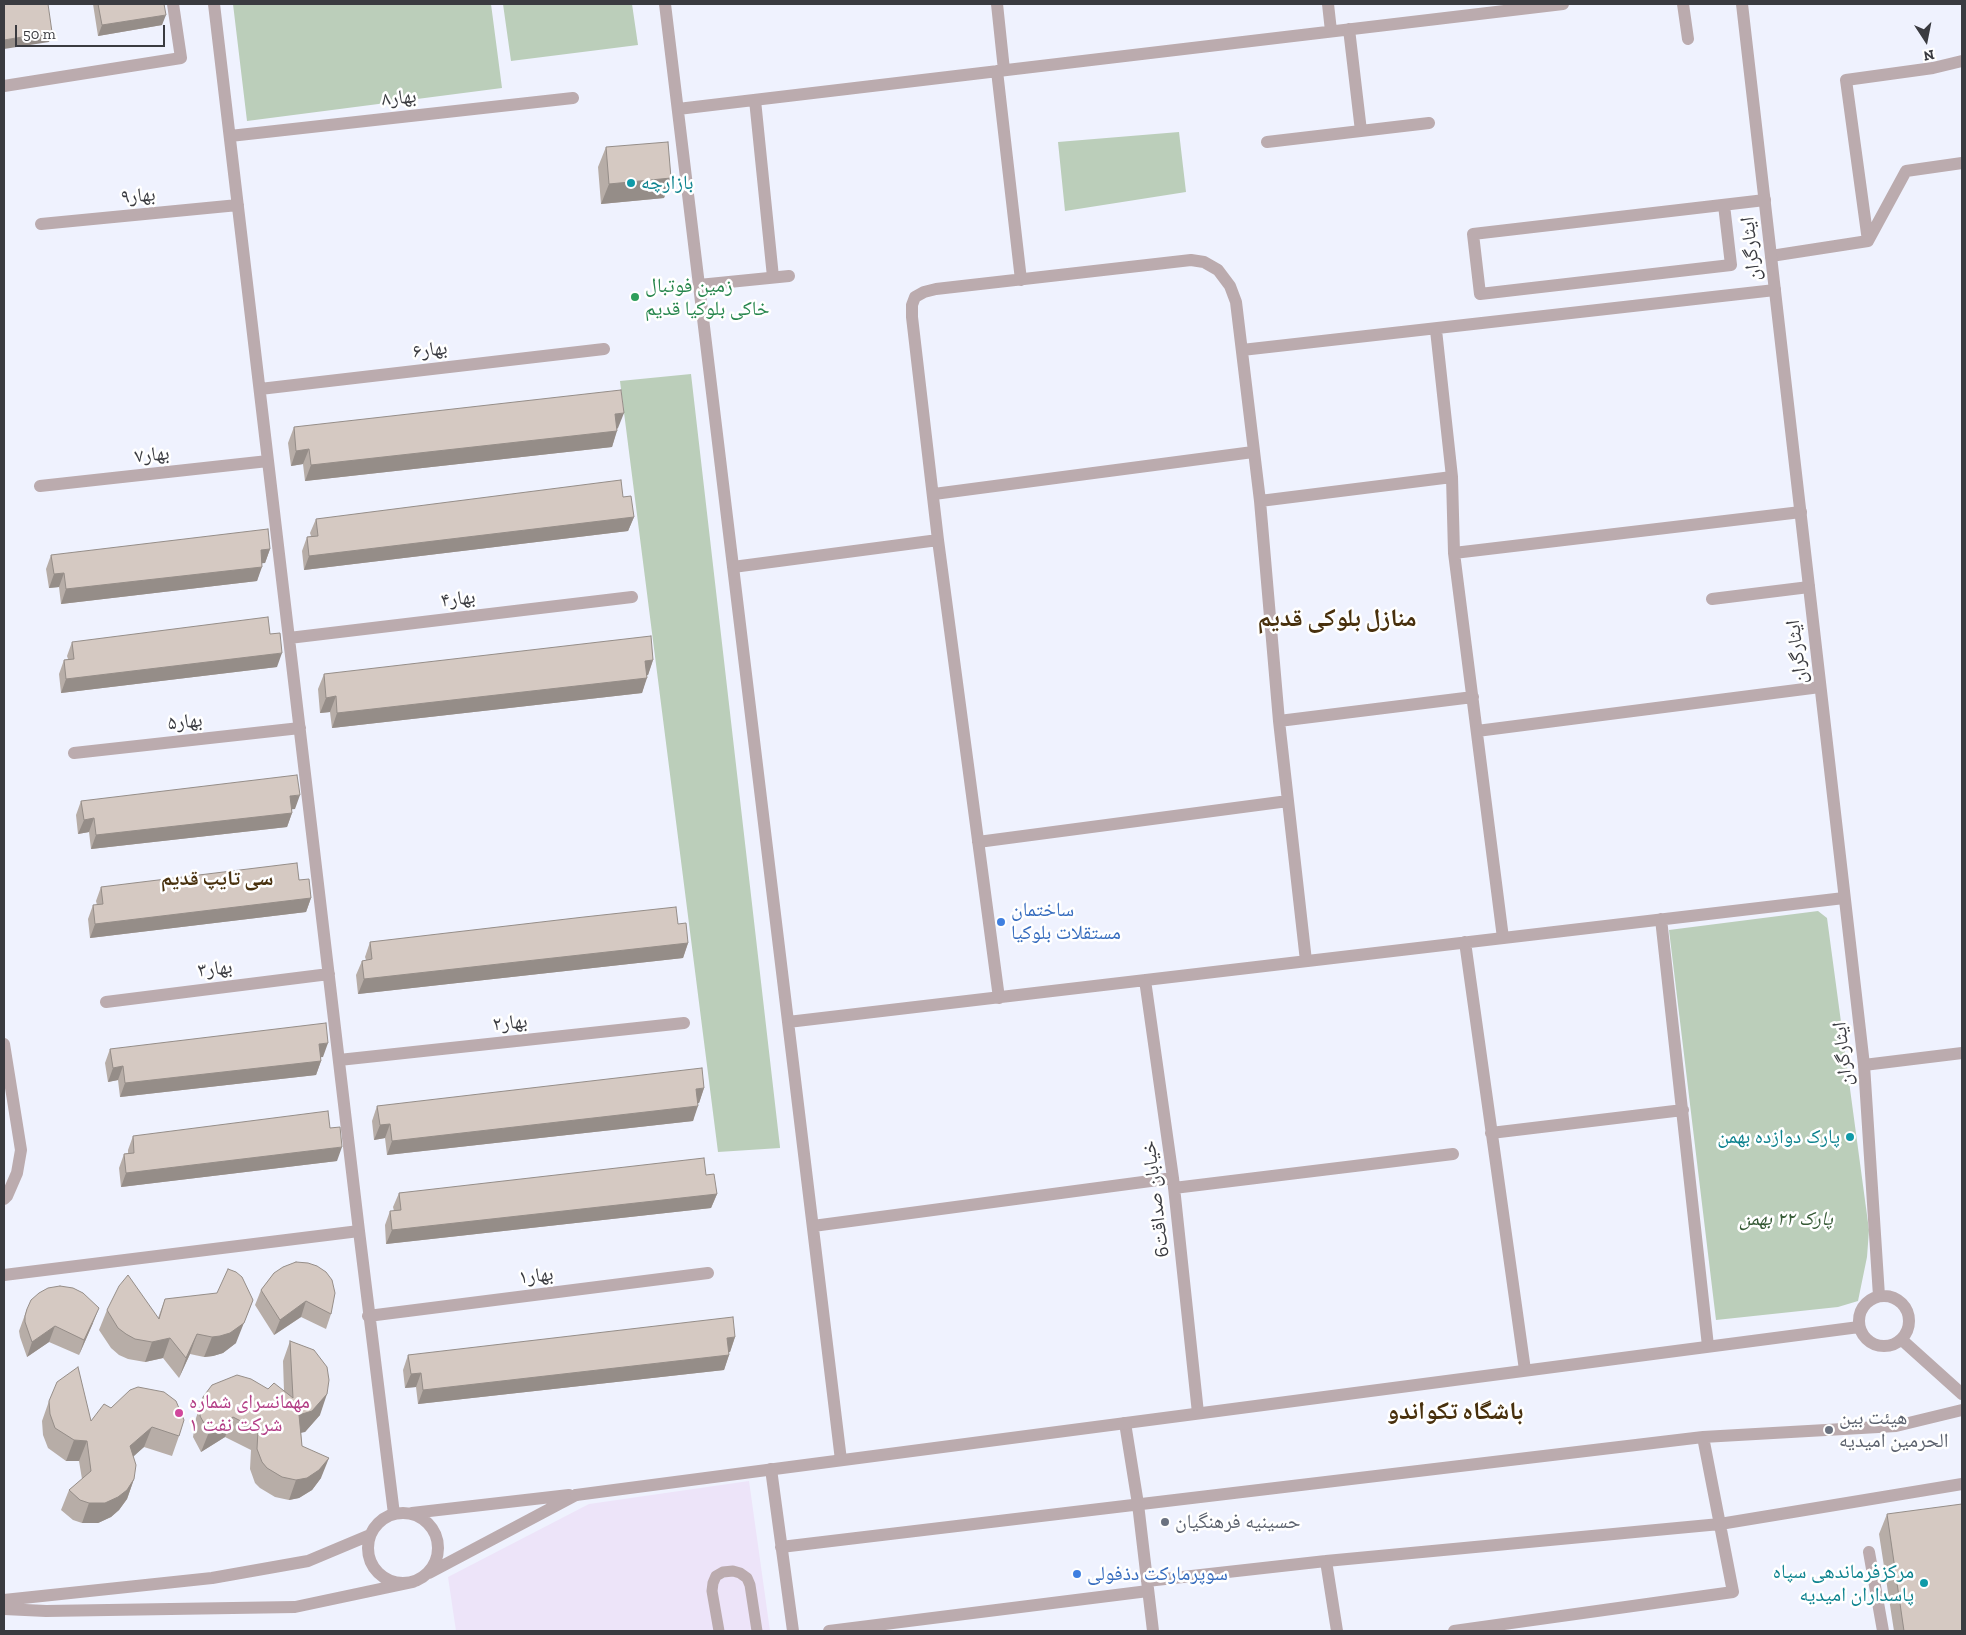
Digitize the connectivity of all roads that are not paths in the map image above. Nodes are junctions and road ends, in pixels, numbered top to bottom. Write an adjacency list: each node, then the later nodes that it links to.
1 (173, 4): 14 (street)
2 (214, 4): 20 (street)
3 (665, 4): 17 (street)
4 (997, 4): 13 (street)
5 (1328, 4): 10 (street)
6 (1563, 4): 9 (street)
7 (1684, 4): 11 (street)
8 (1742, 4): 23 (street, ایثارگران)
9 (1349, 29): 10 (street); 19 (street)
10 (1331, 31): 13 (street)
11 (1688, 39)
12 (1962, 61): 27 (street)
13 (1000, 71): 16 (street); 31 (street)
14 (4, 86)
15 (572, 98): 20 (street, بهار۸)
16 (755, 100): 17 (street); 30 (street)
17 (678, 109): 32 (street)
18 (1429, 123): 19 (street)
19 (1361, 132): 21 (street)
20 (230, 136): 24 (street)
21 (1267, 142)
22 (1962, 163): 27 (street)
23 (1765, 200): 25 (street); 28 (street, ایثارگران)
24 (238, 205): 26 (street, بهار۹); 37 (street)
25 (1724, 205): 25 (street)
26 (41, 224)
27 (1868, 240): 28 (street)
28 (1771, 256): 33 (street, ایثارگران)
29 (789, 276): 30 (street)
30 (773, 277): 32 (street)
31 (1021, 280): 36 (street); 42 (street)
32 (699, 285): 47 (street)
33 (1775, 290): 34 (street); 44 (street, ایثارگران)
34 (1436, 330): 36 (street); 40 (street)
35 (604, 349): 37 (street, بهار۶)
36 (1242, 350): 38 (street)
37 (260, 389): 39 (street)
38 (1253, 452): 42 (street); 43 (street)
39 (268, 461): 41 (street, بهار۷); 51 (street)
40 (1452, 476): 43 (street); 46 (street)
41 (40, 486)
42 (934, 494): 45 (street)
43 (1260, 501): 54 (street)
44 (1800, 512): 46 (street); 48 (street, ایثارگران)
45 (938, 540): 47 (street); 59 (street)
46 (1454, 554): 53 (street)
47 (733, 567): 69 (street)
48 (1809, 587): 50 (street); 52 (street, ایثارگران)
49 (632, 597): 51 (street, بهار۴)
50 (1712, 600)
51 (289, 638): 55 (street)
52 (1820, 686): 56 (street); 60 (street, ایثارگران)
53 (1473, 697): 54 (street); 56 (street)
54 (1279, 721): 58 (street)
55 (300, 728): 57 (street, بهار۵); 65 (street)
56 (1477, 731): 62 (street)
57 (74, 753)
58 (1288, 800): 59 (street); 64 (street)
59 (978, 842): 67 (street)
60 (1844, 898): 61 (street); 74 (street, ایثارگران)
61 (1661, 920): 62 (street); 75 (street)
62 (1503, 938): 63 (street)
63 (1465, 942): 64 (street); 76 (street)
64 (1306, 961): 66 (street)
65 (329, 974): 68 (street, بهار۳); 73 (street)
66 (1146, 980): 67 (street); 78 (street, خیابان صداقت6)
67 (999, 998): 69 (street)
68 (106, 1002)
69 (788, 1022): 80 (street)
70 (684, 1023): 73 (street, بهار۲)
71 (4, 1044): 79 (street)
72 (1962, 1052): 74 (street)
73 (339, 1060): 81 (street)
74 (1864, 1065): 84 (street, ایثارگران)
75 (1683, 1110): 76 (street); 88 (street)
76 (1491, 1133): 89 (street)
77 (1453, 1154): 78 (street)
78 (1174, 1183): 80 (street); 92 (street, خیابان صداقت6)
79 (4, 1198)
80 (813, 1226): 95 (street)
81 (359, 1231): 83 (street); 85 (street)
82 (708, 1273): 85 (street, بهار۱)
83 (4, 1275)
84 (1879, 1296): 86 (street); 87 (street)
85 (368, 1316): 101 (street)
86 (1859, 1327): 87 (street); 88 (street)
87 (1902, 1340): 90 (street)
88 (1708, 1346): 89 (street)
89 (1525, 1370): 92 (street)
90 (1962, 1394)
91 (1962, 1410): 94 (street)
92 (1198, 1413): 93 (street)
93 (1125, 1422): 95 (street); 99 (street)
94 (1703, 1437): 99 (street); 102 (street)
95 (841, 1460): 96 (street)
96 (771, 1469): 98 (street); 104 (street)
97 (1962, 1484): 102 (street)
98 (576, 1495): 100 (street); 107 (street)
99 (1138, 1504): 104 (street); 109 (street)
100 (409, 1513): 101 (street); 107 (street)
101 (394, 1514): 103 (street)
102 (1720, 1524): 106 (street); 118 (street)
103 (370, 1534): 108 (street); 110 (street)
104 (781, 1547): 114 (street)
105 (1869, 1552): 119 (street)
106 (1326, 1561): 109 (street); 117 (street)
107 (427, 1574): 108 (street)
108 (413, 1582): 111 (street)
109 (1148, 1586): 115 (street); 116 (street)
110 (4, 1600)
111 (4, 1609)
112 (719, 1631): 113 (lane)
113 (757, 1631)
114 (793, 1631)
115 (829, 1631)
116 (1153, 1631)
117 (1337, 1631)
118 (1454, 1631)
119 (1883, 1631)

